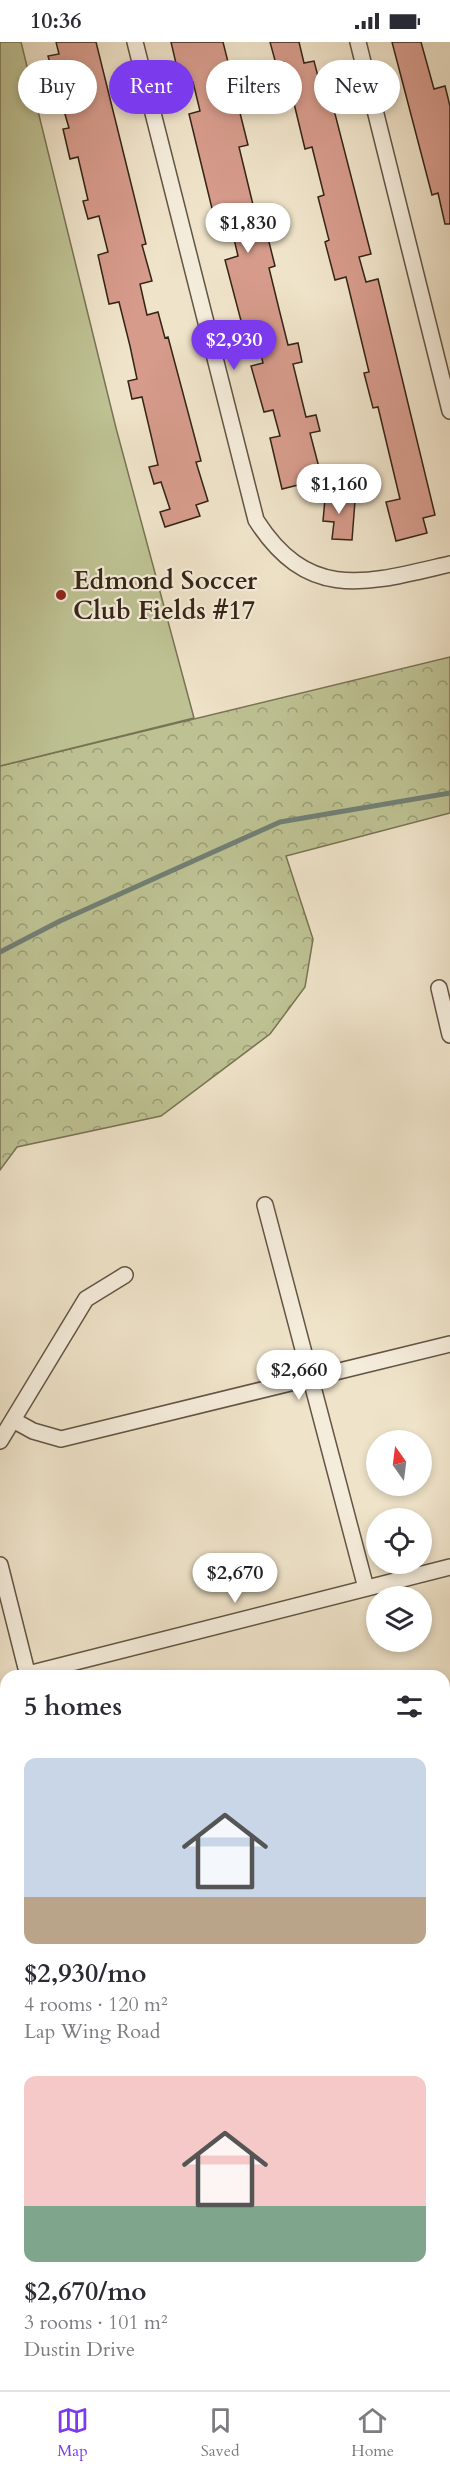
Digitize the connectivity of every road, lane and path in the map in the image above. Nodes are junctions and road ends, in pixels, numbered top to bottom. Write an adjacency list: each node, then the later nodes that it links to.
1 (135, 42): 4 (street)
2 (358, 42): 3 (street)
3 (450, 411)
4 (450, 564)
5 (439, 988): 6 (street)
6 (450, 1035)
7 (265, 1205): 10 (street)
8 (125, 1275): 11 (street)
9 (450, 1344): 10 (street)
10 (310, 1378): 11 (street); 16 (street)
11 (13, 1420): 12 (street)
12 (0, 1441)
13 (0, 1565): 17 (street)
14 (450, 1567): 15 (street)
15 (374, 1586)
16 (366, 1588): 18 (street)
17 (27, 1670)
18 (47, 1670)

